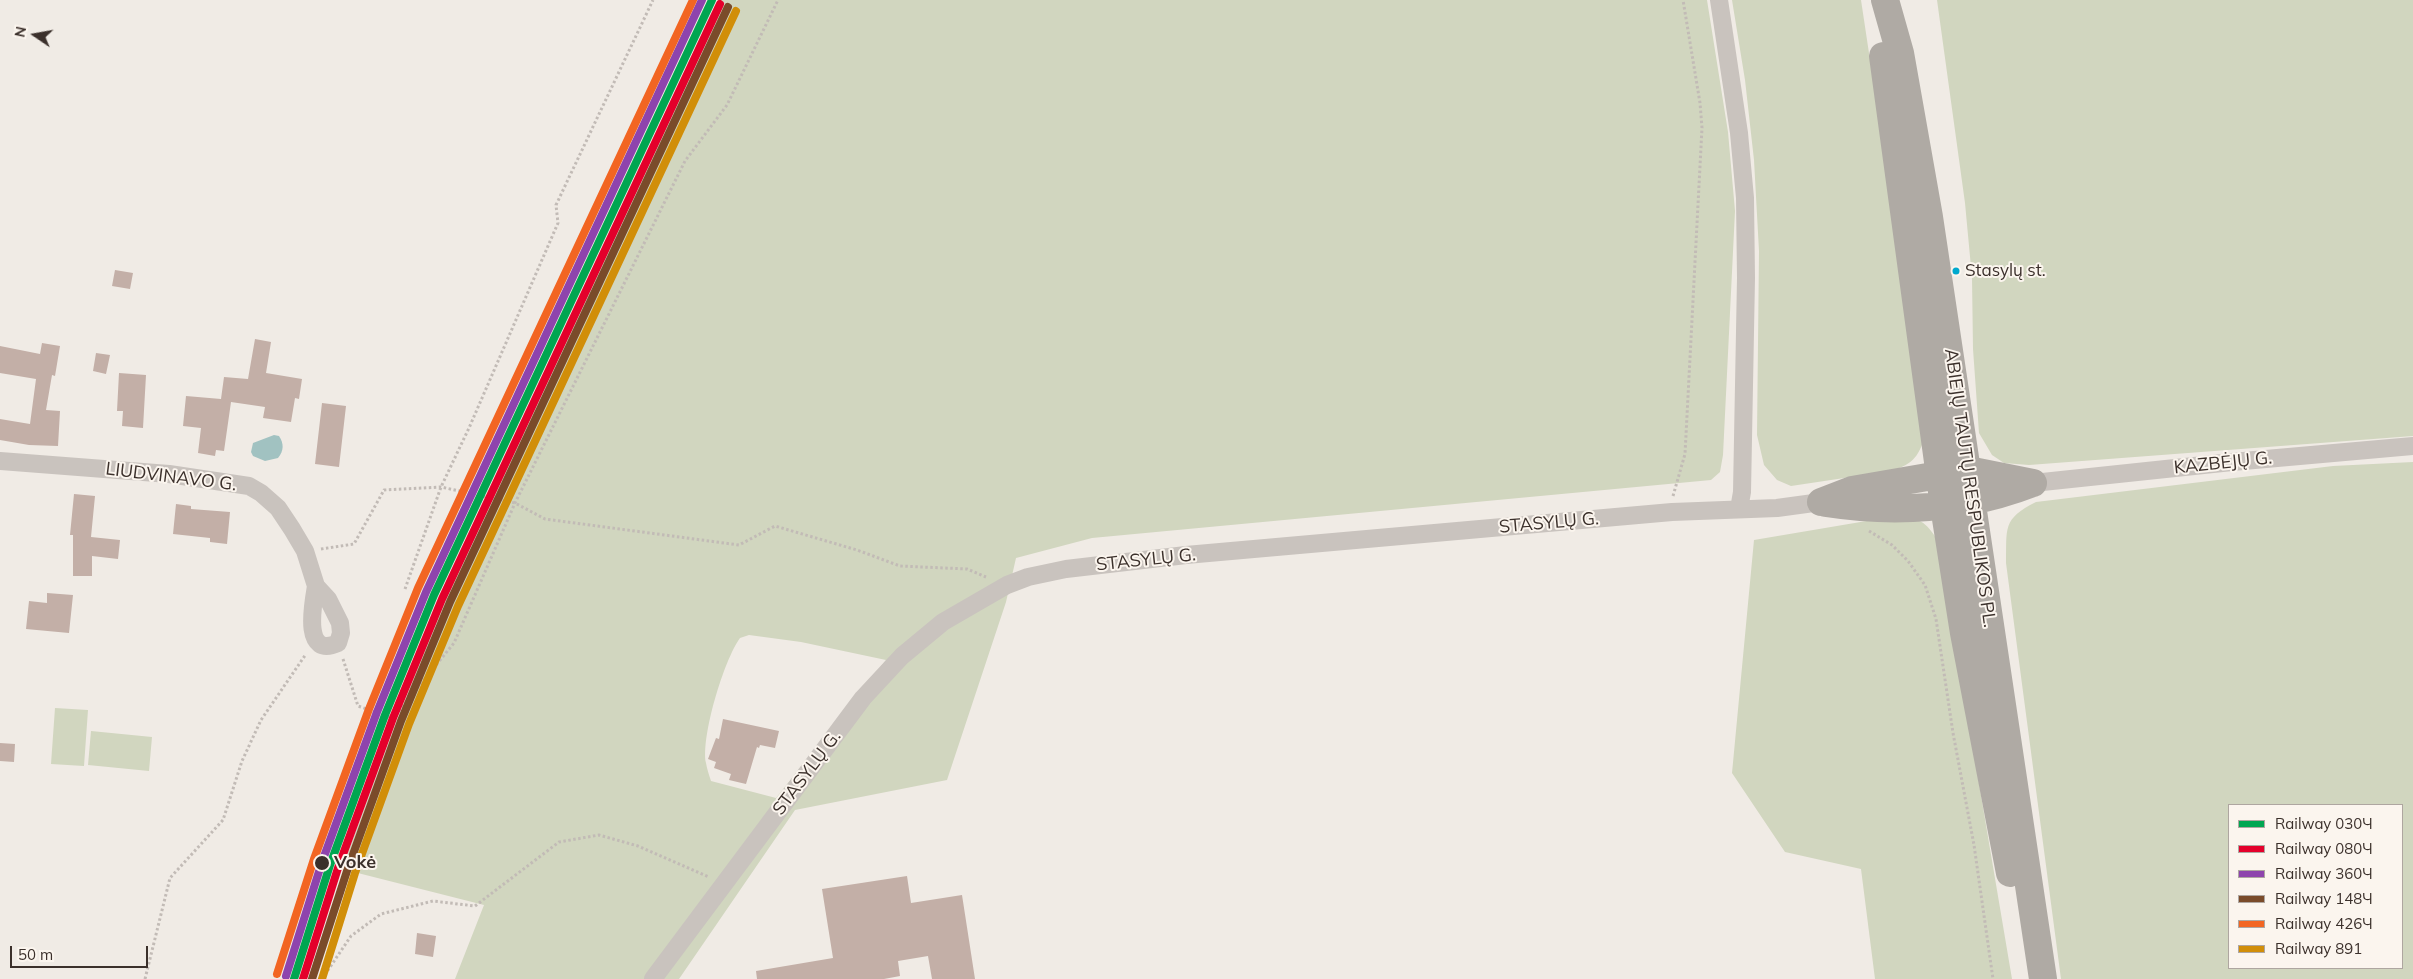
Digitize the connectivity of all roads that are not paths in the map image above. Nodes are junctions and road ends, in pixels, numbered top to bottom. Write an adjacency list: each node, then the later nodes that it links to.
1 (1719, 0): 11 (street)
2 (1884, 0): 5 (highway, ABIEJŲ TAUTŲ RESPUBLIKOS PL.); 6 (highway, ABIEJŲ TAUTŲ RESPUBLIKOS PL.)
3 (2413, 446): 7 (street, KAZBĖJŲ G.)
4 (0, 461): 12 (street, LIUDVINAVO G.)
5 (1968, 470): 6 (highway); 7 (highway); 9 (highway, ABIEJŲ TAUTŲ RESPUBLIKOS PL.)
6 (1939, 474): 8 (highway); 10 (highway, ABIEJŲ TAUTŲ RESPUBLIKOS PL.)
7 (2033, 483): 9 (highway)
8 (1821, 502): 10 (highway); 11 (street, STASYLŲ G.)
9 (1972, 502): 10 (highway); 15 (highway, ABIEJŲ TAUTŲ RESPUBLIKOS PL.)
10 (1944, 506): 14 (highway, ABIEJŲ TAUTŲ RESPUBLIKOS PL.)
11 (1739, 509): 13 (street, STASYLŲ G.)
12 (316, 586): 12 (street, LIUDVINAVO G.)
13 (653, 979)
14 (2028, 979)
15 (2043, 979)

